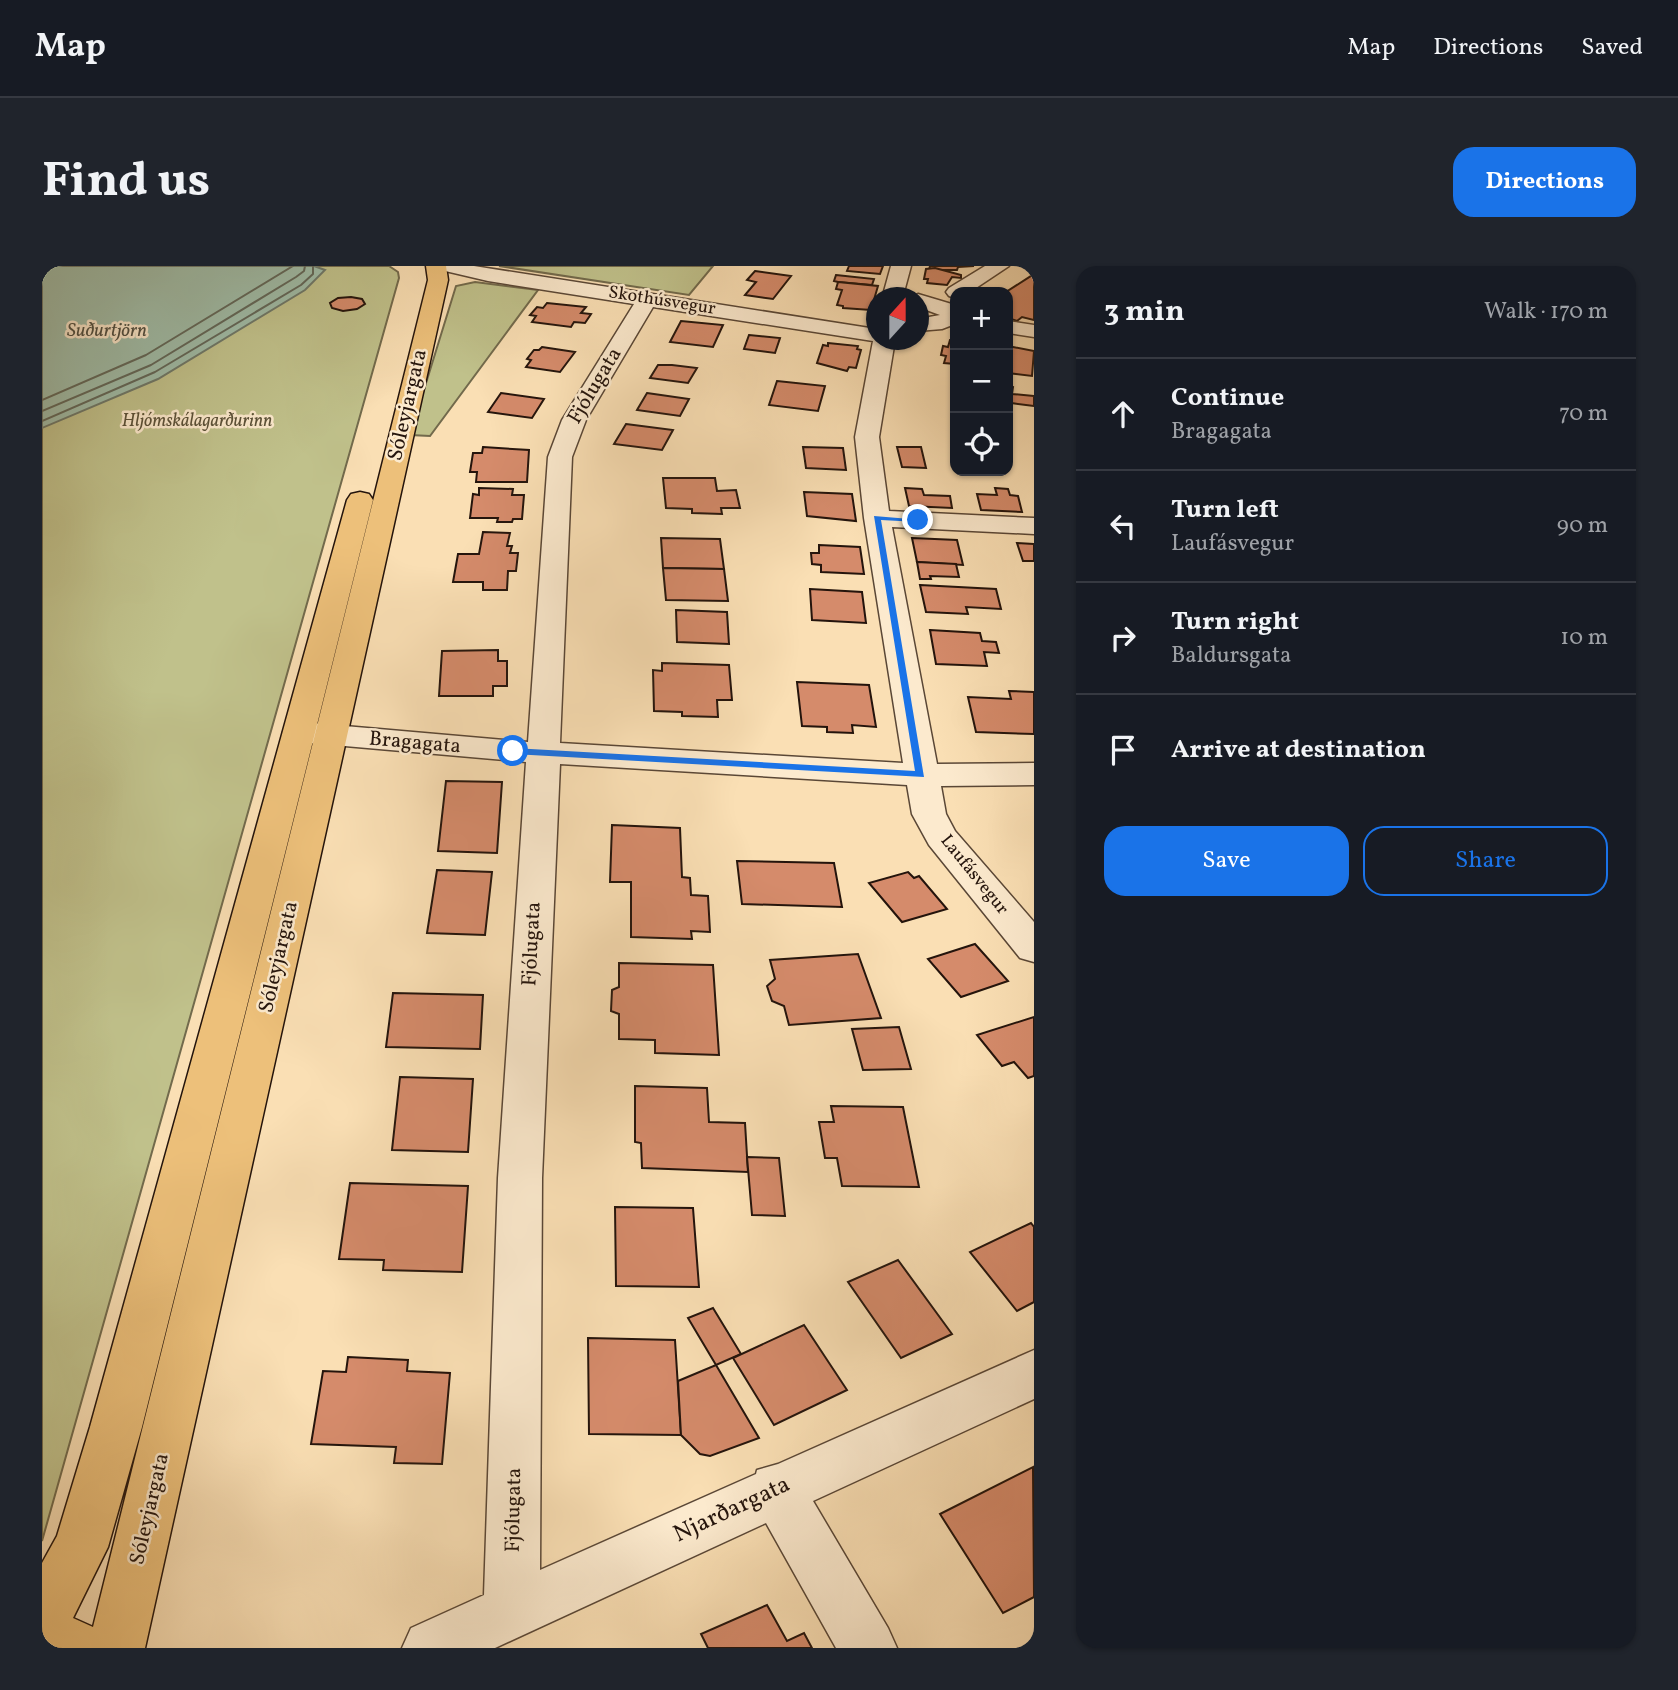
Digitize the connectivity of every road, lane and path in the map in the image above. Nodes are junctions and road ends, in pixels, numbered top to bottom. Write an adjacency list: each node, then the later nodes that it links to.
1 (434, 266): 15 (main road, Sóleyjargata)
2 (448, 266): 6 (street, Skothúsvegur)
3 (901, 266): 5 (street)
4 (999, 266): 7 (street)
5 (895, 287)
6 (648, 299): 11 (street, Skothúsvegur); 16 (street, Fjólugata)
7 (946, 304): 8 (street)
8 (929, 324)
9 (1013, 328): 10 (street)
10 (1034, 331)
11 (866, 333)
12 (882, 350): 13 (street, Laufásvegur)
13 (877, 518): 14 (street); 18 (street, Laufásvegur)
14 (1034, 526)
15 (315, 734): 16 (street, Bragagata); 23 (main road, Sóleyjargata); 26 (main road, Sóleyjargata)
16 (543, 753): 18 (street, Bragagata); 22 (street, Fjólugata)
17 (1034, 774): 18 (street, Bragagata)
18 (920, 775): 19 (street, Laufásvegur)
19 (1034, 948)
20 (1034, 1374): 21 (street, Njarðargata)
21 (776, 1489): 22 (street, Njarðargata); 28 (street)
22 (512, 1612): 27 (street, Njarðargata)
23 (42, 1618)
24 (42, 1640): 25 (main road)
25 (75, 1648)
26 (117, 1648)
27 (431, 1648)
28 (867, 1648)

